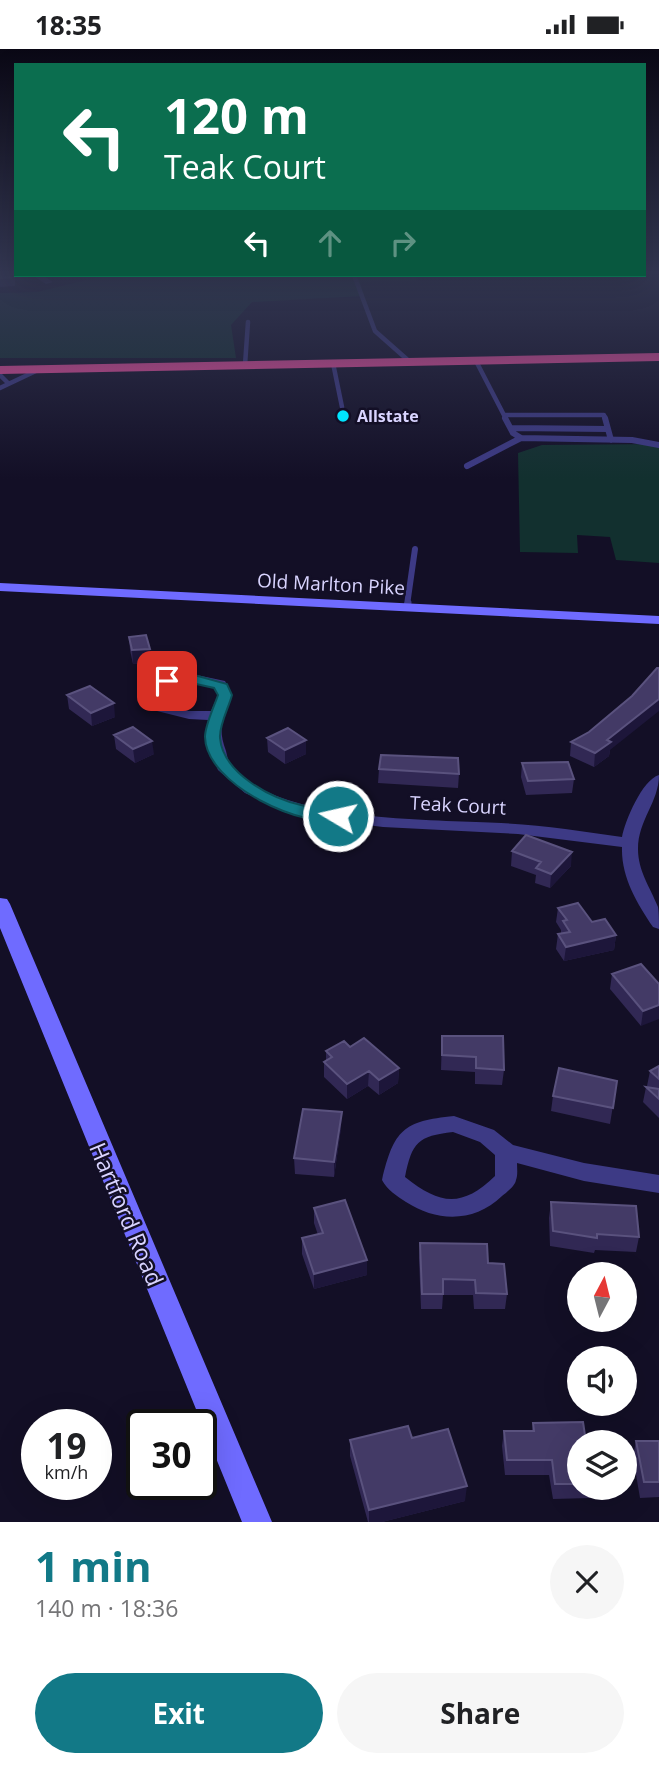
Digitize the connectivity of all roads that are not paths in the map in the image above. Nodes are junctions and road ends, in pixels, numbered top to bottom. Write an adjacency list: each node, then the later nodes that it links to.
1 (247, 342): 7 (lane)
2 (387, 342): 5 (lane)
3 (659, 357): 4 (highway)
4 (476, 361): 5 (highway); 13 (lane)
5 (410, 362): 6 (highway)
6 (333, 363): 7 (highway); 12 (lane)
7 (245, 365): 8 (highway)
8 (37, 370): 9 (highway); 10 (lane)
9 (0, 373): 10 (lane)
10 (8, 383): 11 (lane)
11 (0, 388)
12 (342, 407)
13 (504, 415): 14 (lane); 15 (lane)
14 (511, 428): 15 (lane); 16 (lane)
15 (608, 429): 17 (lane)
16 (521, 438): 17 (lane); 19 (lane)
17 (611, 440): 18 (lane)
18 (659, 445)
19 (467, 466)
20 (415, 549): 22 (lane)
21 (0, 587): 22 (street, Old Marlton Pike)
22 (407, 607): 23 (street, Old Marlton Pike)
23 (659, 620)
24 (216, 716): 26 (street, Teak Court)
25 (659, 780): 26 (street)
26 (629, 843): 28 (street)
27 (0, 904): 31 (street, Hartford Road)
28 (659, 923)
29 (506, 1152): 29 (street); 30 (street)
30 (659, 1184)
31 (257, 1522)

